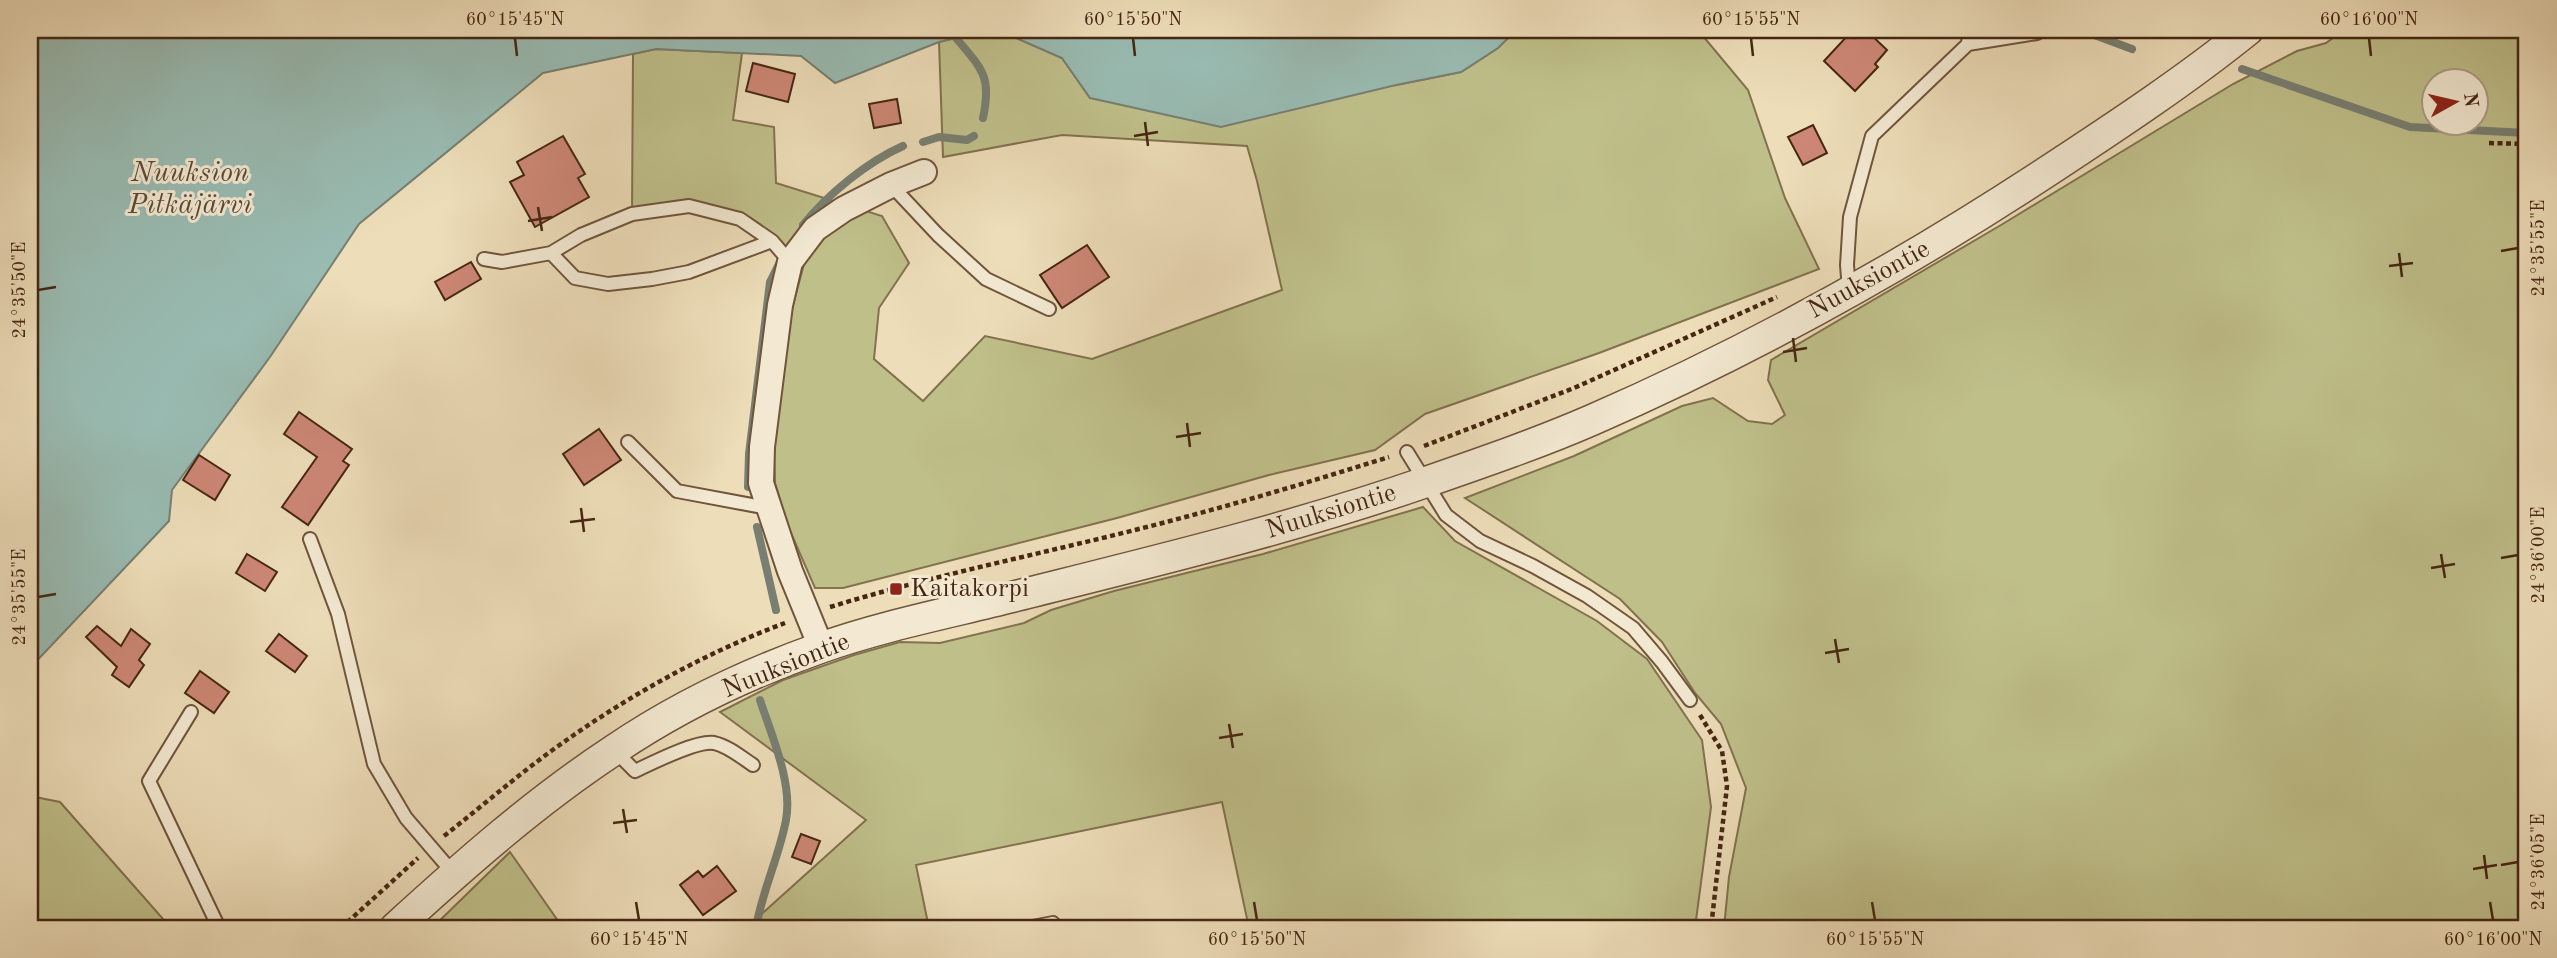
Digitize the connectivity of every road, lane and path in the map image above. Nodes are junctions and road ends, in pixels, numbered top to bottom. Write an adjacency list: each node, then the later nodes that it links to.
1 (1969, 30): 4 (lane)
2 (2248, 30): 14 (street, Nuuksiontie)
3 (2037, 33): 4 (lane)
4 (1968, 44): 14 (lane)
5 (2489, 143): 6 (path)
6 (2527, 144)
7 (924, 172): 8 (street)
8 (891, 185): 12 (street); 15 (lane)
9 (772, 241): 10 (lane); 10 (lane); 12 (lane)
10 (551, 253): 11 (lane)
11 (484, 259)
12 (790, 262): 19 (street)
13 (1785, 293): 17 (path)
14 (1850, 294): 18 (street, Nuuksiontie)
15 (1049, 309)
16 (628, 442): 19 (lane)
17 (1407, 452): 18 (lane); 21 (path)
18 (1425, 482): 22 (street, Nuuksiontie); 23 (lane)
19 (768, 508): 21 (street)
20 (310, 539): 27 (lane)
21 (808, 614): 22 (street); 27 (path)
22 (821, 648): 25 (street, Nuuksiontie)
23 (1690, 700): 34 (path)
24 (191, 712): 30 (lane)
25 (614, 750): 26 (lane); 28 (street, Nuuksiontie)
26 (753, 765)
27 (430, 847): 28 (lane); 31 (path)
28 (454, 874): 32 (street, Nuuksiontie)
29 (1053, 923): 33 (lane)
30 (219, 928)
31 (341, 928)
32 (395, 928)
33 (1027, 928)
34 (1710, 928)

